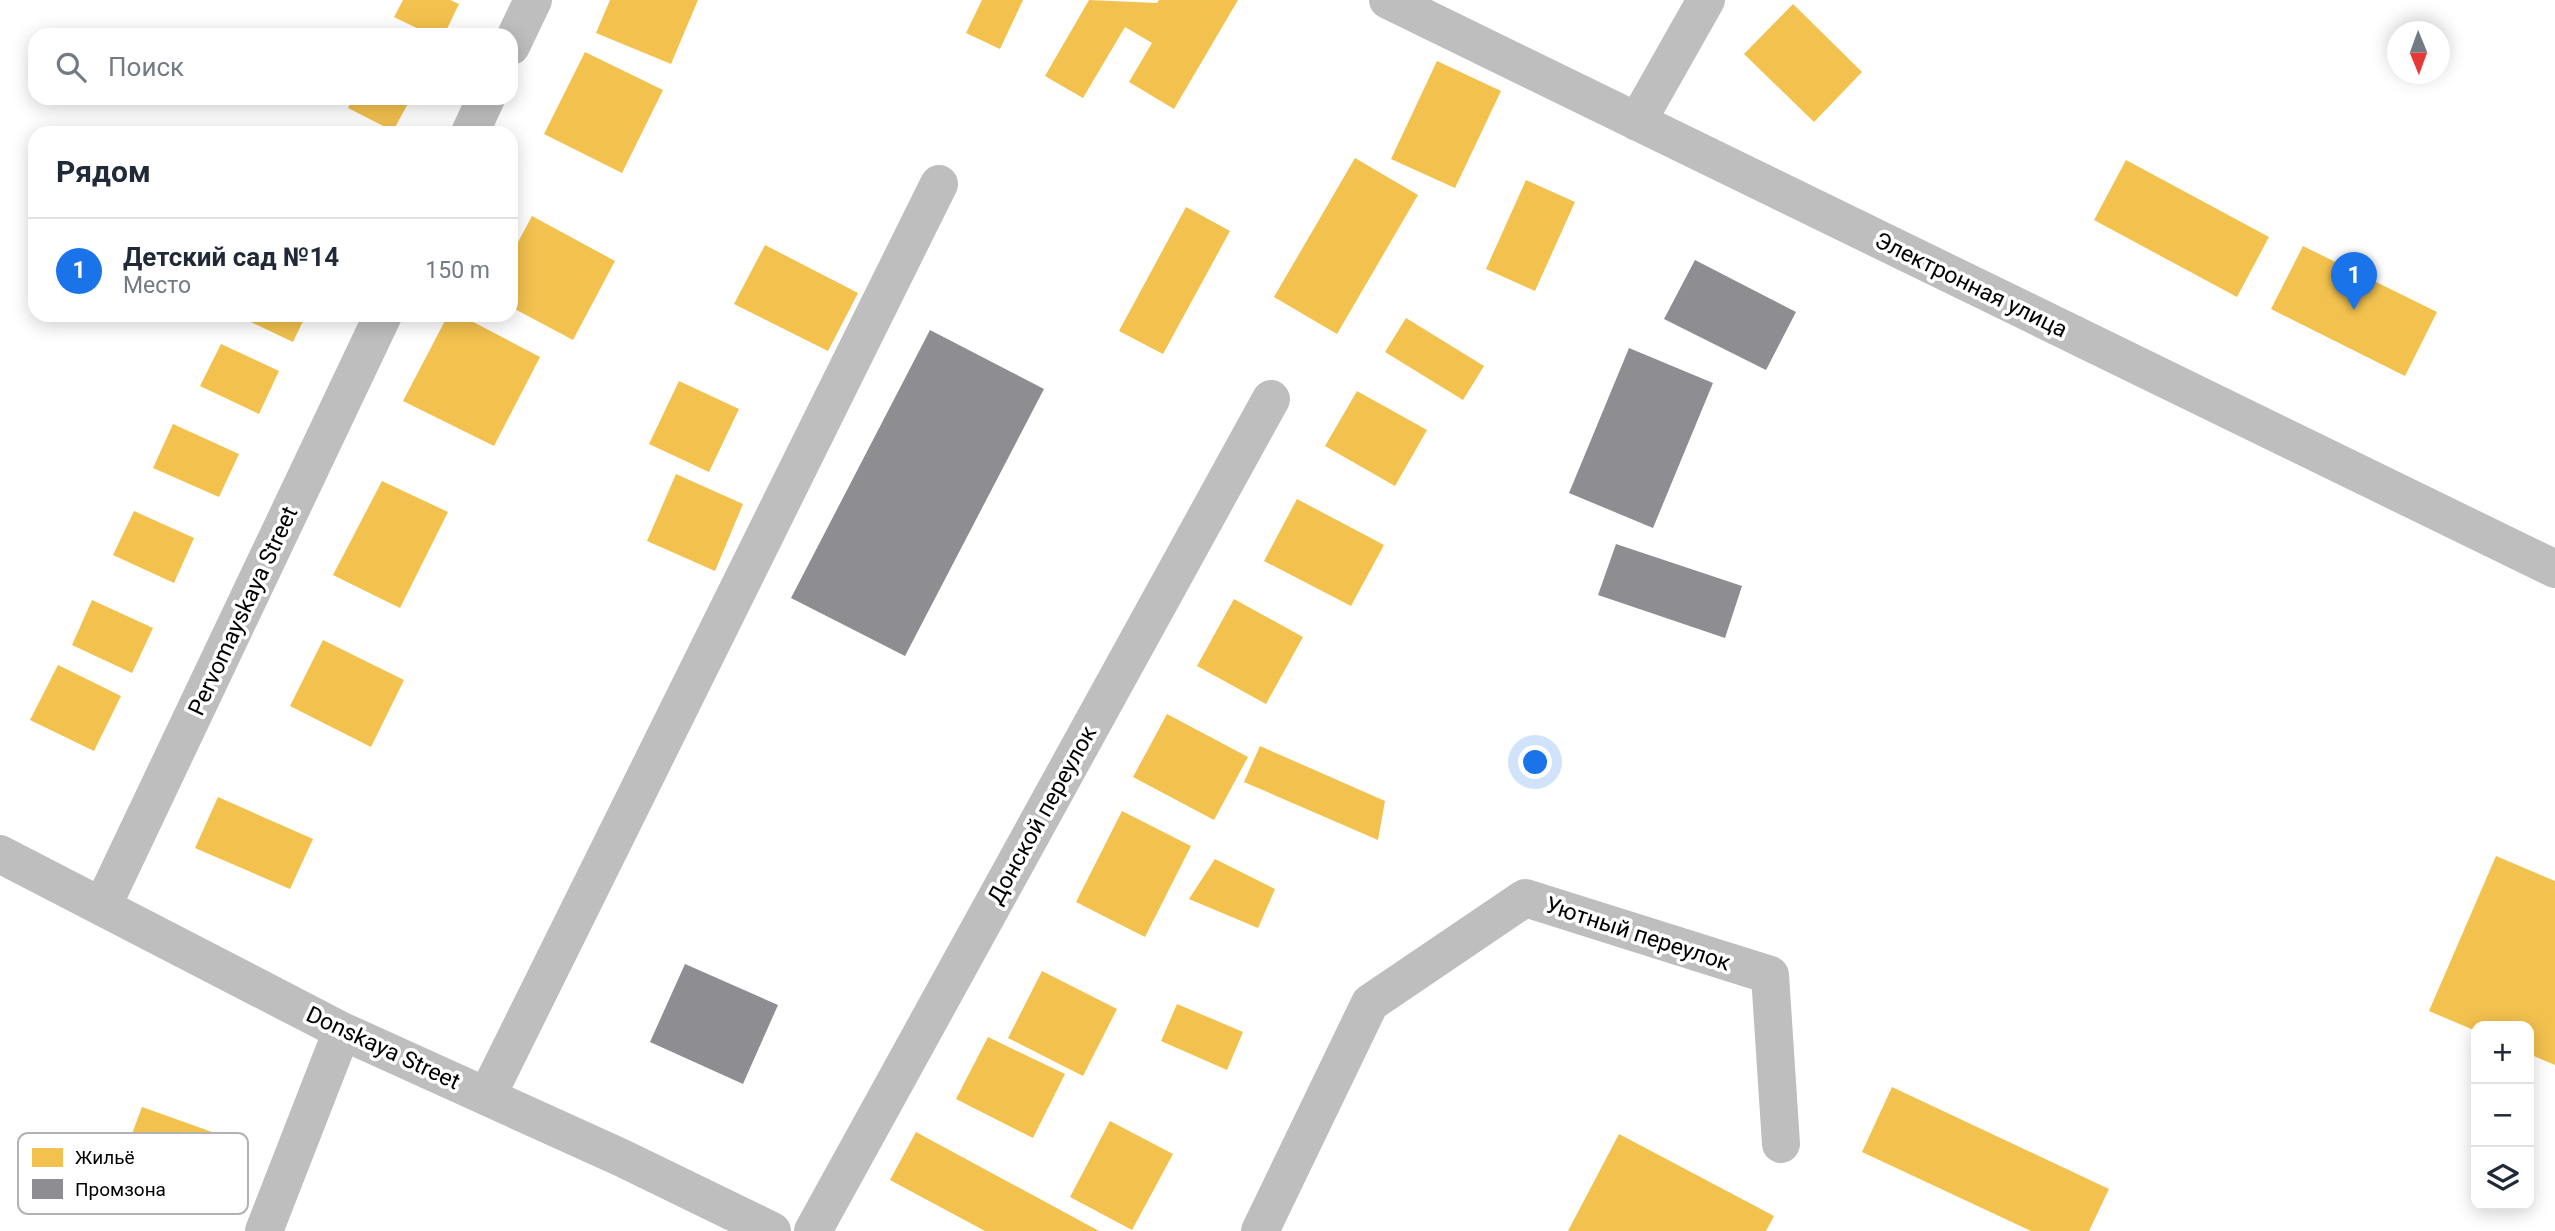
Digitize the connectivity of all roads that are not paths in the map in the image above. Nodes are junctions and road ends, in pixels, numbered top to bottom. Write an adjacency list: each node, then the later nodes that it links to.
1 (533, 0): 4 (street)
2 (1388, 0): 6 (street, Электронная улица)
3 (1706, 0): 6 (street)
4 (518, 31)
5 (483, 105): 7 (street)
6 (1637, 122): 11 (street, Электронная улица)
7 (473, 126)
8 (939, 184): 15 (street)
9 (380, 322): 13 (street, Pervomayskaya Street)
10 (1270, 399): 20 (street, Донской переулок)
11 (2555, 569)
12 (0, 854): 13 (street, Donskaya Street)
13 (102, 907): 14 (street, Donskaya Street)
14 (342, 1031): 15 (street, Donskaya Street); 18 (street)
15 (487, 1096): 17 (street, Donskaya Street)
16 (1781, 1144): 21 (street, Уютный переулок)
17 (719, 1219): 19 (street, Donskaya Street)
18 (264, 1231)
19 (772, 1231)
20 (813, 1231)
21 (1260, 1231)

